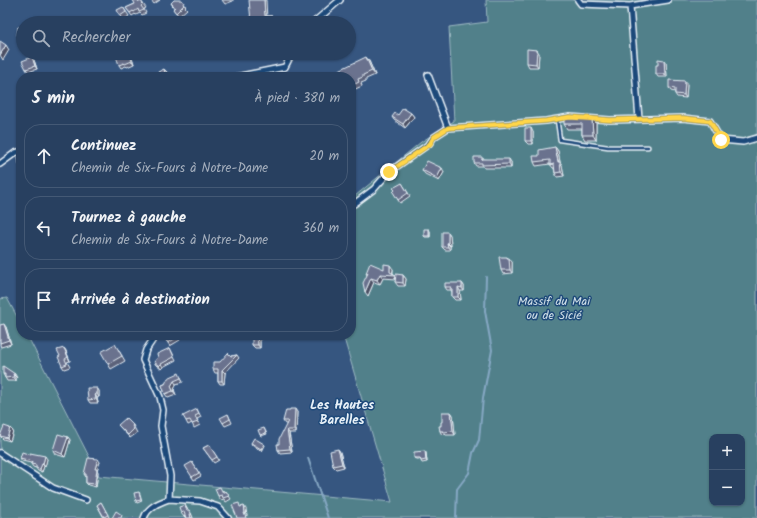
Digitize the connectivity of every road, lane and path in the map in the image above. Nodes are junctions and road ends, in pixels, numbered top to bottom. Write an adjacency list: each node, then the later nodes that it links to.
1 (340, 0): 5 (street)
2 (578, 0): 4 (street)
3 (668, 0): 4 (street)
4 (630, 6): 10 (street)
5 (321, 16)
6 (288, 60): 7 (street)
7 (263, 72)
8 (428, 75): 11 (street)
9 (556, 119): 10 (street); 11 (street); 13 (lane)
10 (638, 119): 12 (street)
11 (448, 128): 16 (street)
12 (757, 138)
13 (648, 147)
14 (16, 153): 15 (street)
15 (0, 164)
16 (356, 202)
17 (153, 340): 19 (street)
18 (0, 453): 20 (street)
19 (169, 499): 21 (street); 22 (street)
20 (86, 500)
21 (144, 518)
22 (228, 518)

